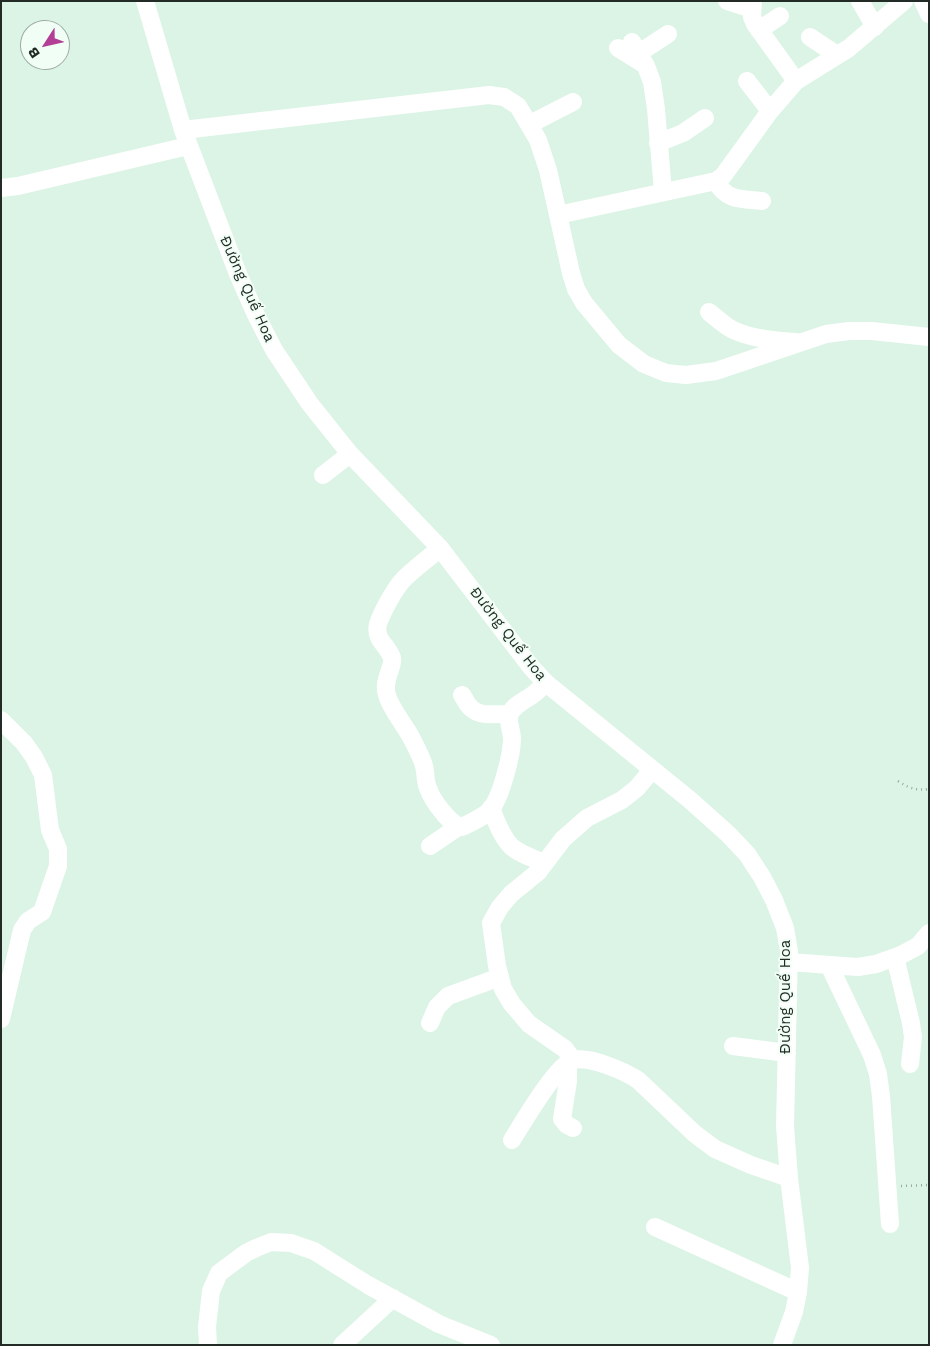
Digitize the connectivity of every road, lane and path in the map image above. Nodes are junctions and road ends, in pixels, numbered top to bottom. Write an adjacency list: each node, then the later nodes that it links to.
1 (145, 1): 20 (street, Đường Quế Hoa)
2 (727, 1): 6 (street)
3 (860, 1): 9 (street)
4 (904, 1): 9 (street)
5 (924, 1): 7 (street)
6 (752, 5): 10 (street)
7 (929, 14)
8 (780, 16): 10 (street)
9 (875, 26): 13 (street)
10 (759, 30): 15 (street)
11 (668, 34): 21 (street)
12 (810, 37): 13 (street)
13 (837, 55): 15 (street)
14 (746, 81): 17 (street)
15 (796, 81): 17 (street)
16 (573, 102): 19 (street)
17 (770, 111): 22 (street)
18 (705, 118): 21 (street)
19 (530, 124): 20 (street); 26 (street)
20 (185, 138): 23 (street); 30 (street, Đường Quế Hoa)
21 (658, 142): 24 (street)
22 (716, 181): 24 (street); 25 (street)
23 (1, 188)
24 (663, 192): 26 (street)
25 (762, 201)
26 (558, 215): 29 (street)
27 (709, 312): 29 (street)
28 (929, 337): 29 (street)
29 (802, 342)
30 (350, 454): 31 (street); 32 (street, Đường Quế Hoa)
31 (323, 474)
32 (440, 548): 33 (street, Đường Quế Hoa); 41 (street)
33 (546, 683): 35 (street); 37 (street, Đường Quế Hoa)
34 (462, 695): 35 (street)
35 (510, 714): 40 (street)
36 (1, 720): 49 (street)
37 (652, 770): 43 (street); 46 (street, Đường Quế Hoa)
38 (898, 781): 39 (path)
39 (929, 789)
40 (491, 808): 41 (street); 43 (street)
41 (458, 826): 42 (street)
42 (430, 846)
43 (544, 863): 48 (street)
44 (929, 933): 45 (street)
45 (895, 957): 47 (street); 54 (street)
46 (788, 962): 47 (street); 52 (street, Đường Quế Hoa)
47 (829, 965): 59 (street)
48 (500, 977): 50 (street); 53 (street)
49 (1, 1019)
50 (430, 1023)
51 (733, 1046): 52 (street)
52 (787, 1053): 57 (street, Đường Quế Hoa)
53 (570, 1061): 55 (street); 56 (street); 57 (street)
54 (910, 1064)
55 (573, 1128)
56 (512, 1140)
57 (788, 1178): 62 (street, Đường Quế Hoa)
58 (929, 1185): 59 (path)
59 (887, 1186): 60 (street)
60 (890, 1224)
61 (655, 1227): 62 (street)
62 (798, 1292): 68 (street, Đường Quế Hoa)
63 (393, 1298): 64 (street); 65 (street); 66 (street)
64 (454, 1338): 67 (street)
65 (208, 1345)
66 (342, 1345)
67 (491, 1345)
68 (782, 1345)

